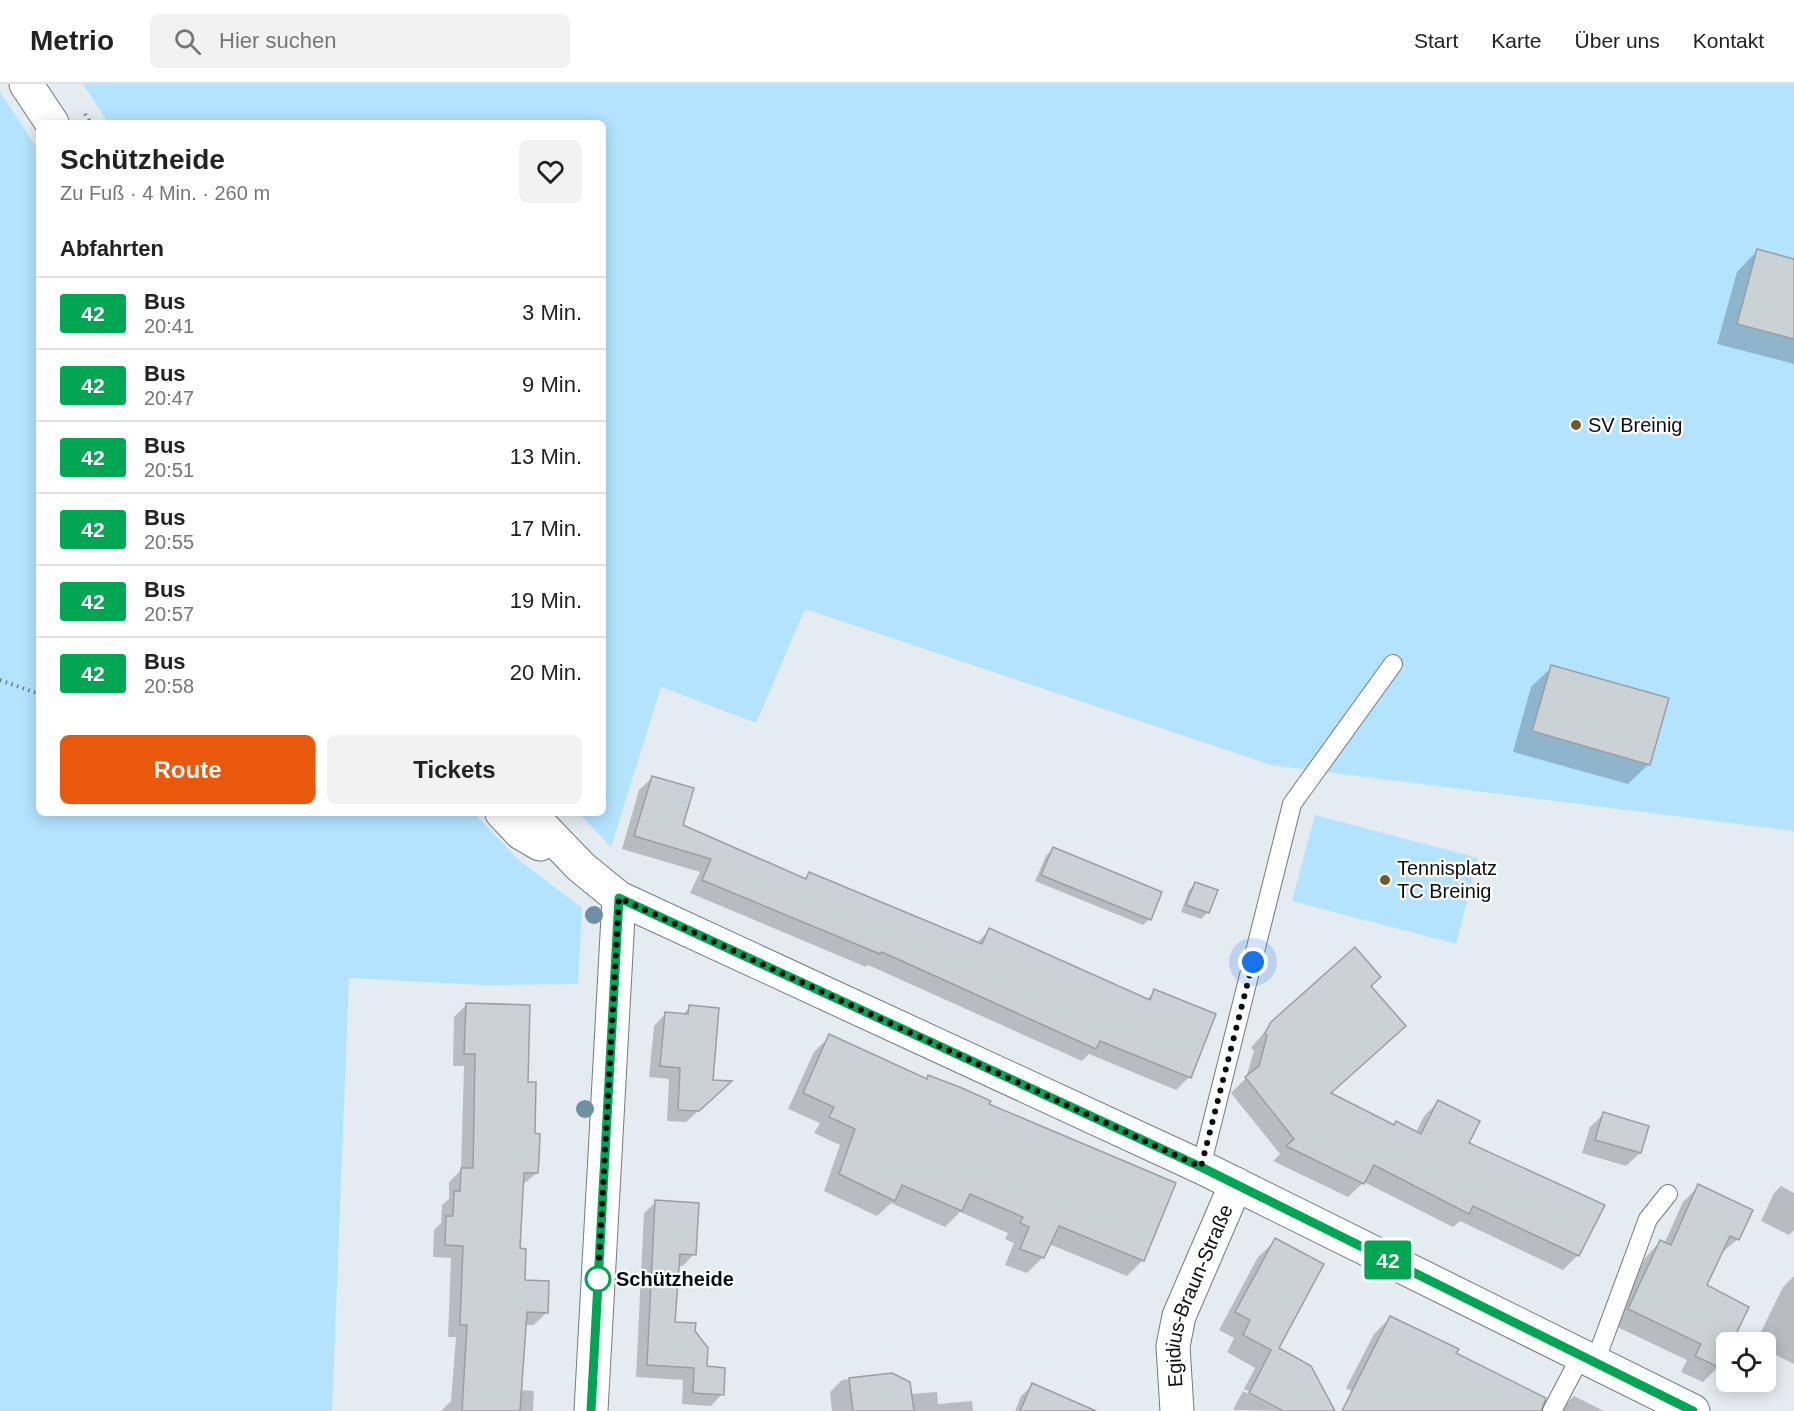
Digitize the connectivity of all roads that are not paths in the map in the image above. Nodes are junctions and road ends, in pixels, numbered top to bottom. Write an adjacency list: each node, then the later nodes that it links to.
1 (26, 84): 2 (street)
2 (50, 120)
3 (1393, 664): 8 (lane)
4 (505, 816): 6 (street)
5 (532, 816): 6 (street)
6 (581, 867): 7 (street)
7 (619, 898): 8 (street); 12 (street)
8 (1201, 1167): 9 (street)
9 (1236, 1184): 11 (street); 13 (street, Egidius-Braun-Straße)
10 (1668, 1194): 11 (lane)
11 (1588, 1359): 14 (lane); 15 (street)
12 (591, 1411)
13 (1177, 1411)
14 (1552, 1411)
15 (1693, 1411)

